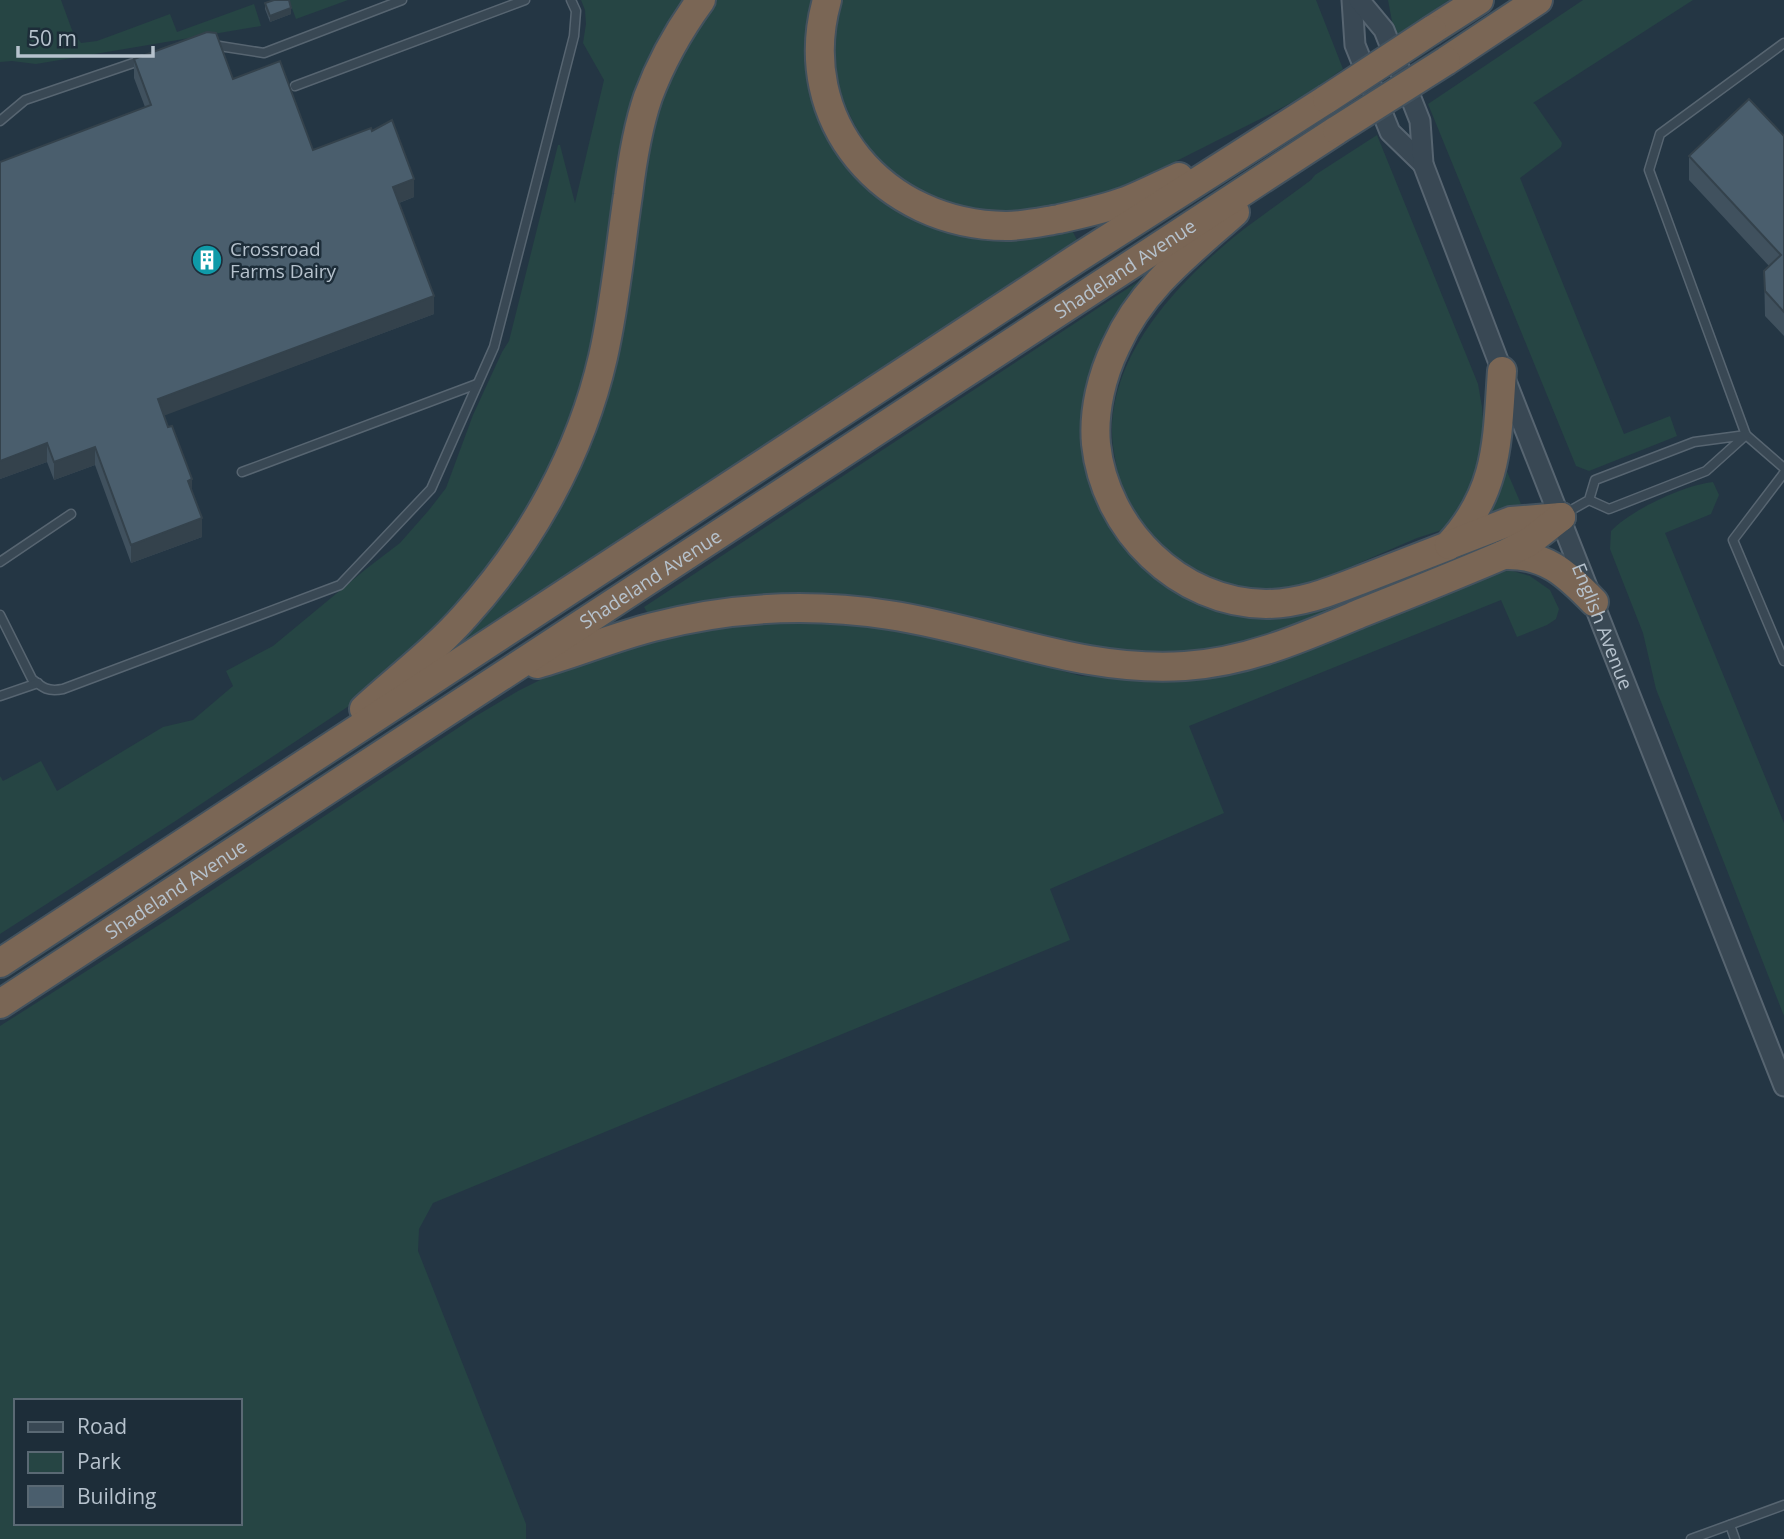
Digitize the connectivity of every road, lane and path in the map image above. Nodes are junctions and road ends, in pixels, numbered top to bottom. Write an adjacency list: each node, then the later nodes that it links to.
1 (402, 0): 10 (lane)
2 (525, 0): 13 (lane)
3 (571, 0): 19 (lane)
4 (701, 0): 35 (highway)
5 (827, 0): 15 (highway)
6 (1352, 0): 17 (street, English Avenue)
7 (1359, 0): 17 (street, English Avenue)
8 (1479, 0): 15 (highway, bridge)
9 (1538, 0): 16 (highway, bridge)
10 (204, 43)
11 (1784, 43): 20 (lane)
12 (155, 56): 14 (lane)
13 (295, 86)
14 (0, 121)
15 (1265, 138): 35 (highway, Shadeland Avenue)
16 (1301, 152): 26 (highway); 32 (highway, Shadeland Avenue)
17 (1423, 163): 18 (street, English Avenue)
18 (1502, 371): 25 (street, English Avenue); 26 (highway)
19 (477, 384): 22 (lane); 33 (lane)
20 (1746, 435): 21 (lane); 23 (lane); 23 (lane)
21 (1784, 471): 31 (lane)
22 (242, 472)
23 (1589, 500): 25 (lane)
24 (71, 514): 28 (lane)
25 (1561, 517): 26 (highway); 27 (highway); 29 (street, English Avenue)
26 (1448, 546)
27 (1503, 555): 29 (highway); 32 (highway)
28 (0, 562)
29 (1594, 602): 38 (street, English Avenue)
30 (0, 615): 33 (lane)
31 (1784, 661)
32 (508, 673): 37 (highway, Shadeland Avenue)
33 (37, 683): 34 (lane)
34 (0, 696)
35 (291, 773): 36 (highway, Shadeland Avenue)
36 (0, 963)
37 (0, 1004)
38 (1784, 1086)
39 (1784, 1505): 40 (lane)
40 (1730, 1525): 41 (lane); 42 (lane)
41 (1691, 1539)
42 (1735, 1539)

